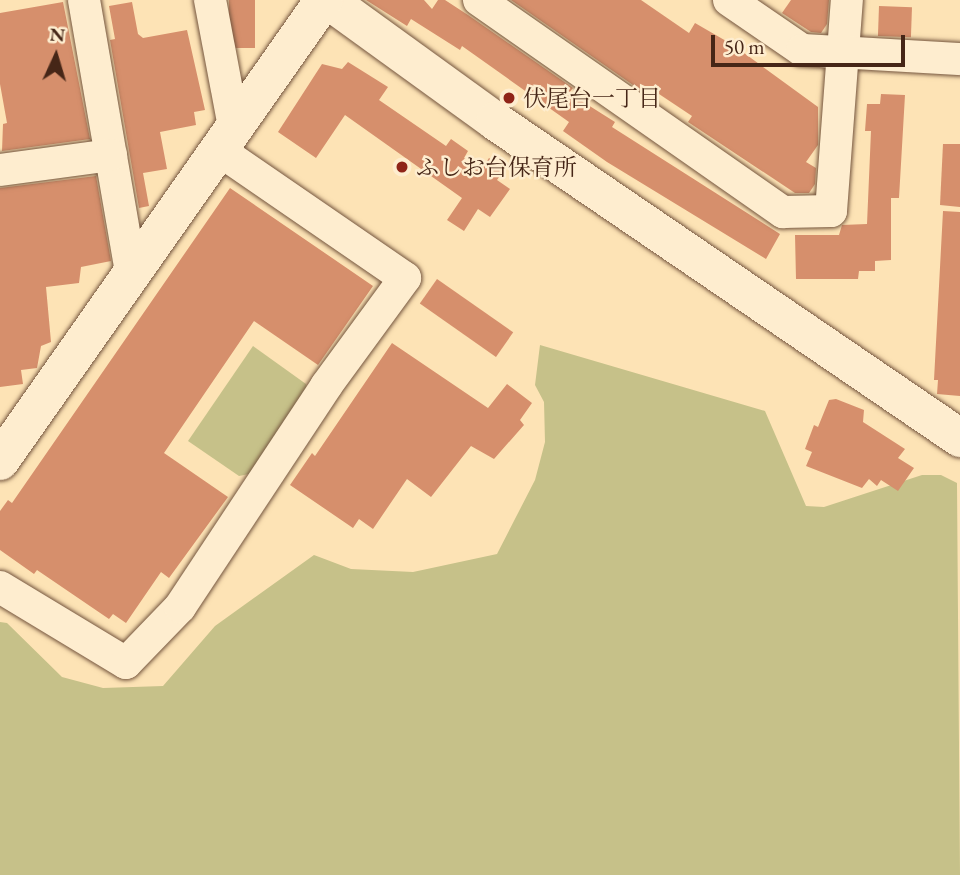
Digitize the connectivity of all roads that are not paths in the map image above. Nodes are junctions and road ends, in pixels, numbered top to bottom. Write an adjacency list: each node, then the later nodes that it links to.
1 (84, 0): 10 (street)
2 (210, 0): 9 (street)
3 (326, 0): 9 (street); 13 (street)
4 (480, 0): 7 (street)
5 (729, 0): 7 (street)
6 (846, 0): 7 (street)
7 (843, 52): 8 (street)
8 (960, 59)
9 (226, 138): 12 (street); 15 (street)
10 (111, 155): 11 (street); 12 (street)
11 (0, 170)
12 (131, 271): 14 (street)
13 (960, 438)
14 (0, 461)
15 (0, 587)

